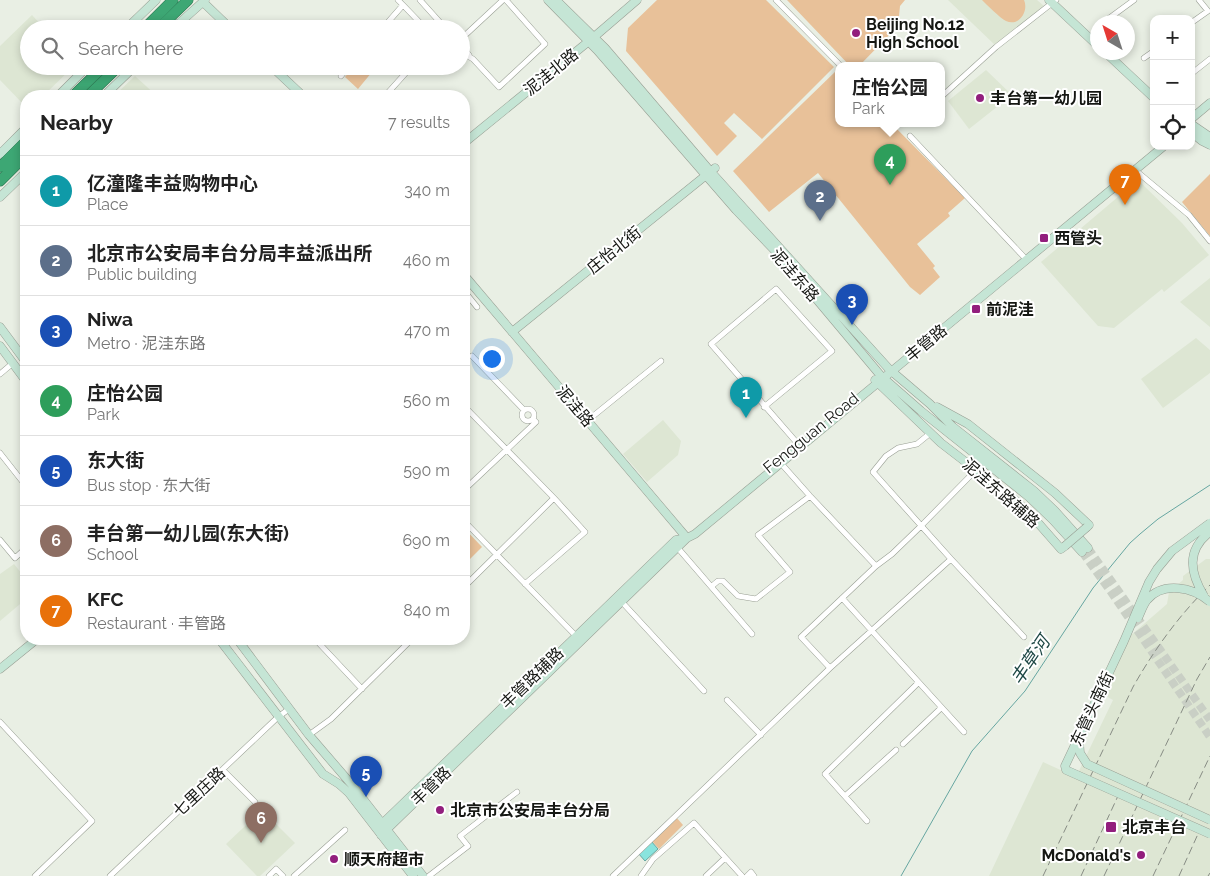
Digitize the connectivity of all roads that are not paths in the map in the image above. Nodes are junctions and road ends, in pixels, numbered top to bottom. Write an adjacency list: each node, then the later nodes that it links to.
1 (156, 0): 19 (main road)
2 (173, 0): 18 (highway)
3 (188, 0): 22 (highway)
4 (398, 0): 15 (street)
5 (420, 0): 27 (street)
6 (505, 0): 29 (street); 36 (street)
7 (548, 0): 31 (main road, 泥洼东路)
8 (556, 0): 31 (main road, 泥洼东路)
9 (637, 0): 31 (main road, 泥洼北路)
10 (776, 0): 39 (street)
11 (1134, 0): 17 (street)
12 (1199, 0): 16 (street)
13 (204, 1): 23 (main road); 24 (main road)
14 (1052, 1): 30 (main road); 53 (street)
15 (403, 5): 25 (street); 26 (street)
16 (1209, 10): 28 (street)
17 (1114, 15)
18 (156, 17): 20 (highway); 21 (highway)
19 (135, 20)
20 (152, 20)
21 (153, 20)
22 (167, 20)
23 (183, 20)
24 (222, 20)
25 (390, 20)
26 (417, 20)
27 (438, 20)
28 (1195, 20)
29 (470, 31)
30 (1090, 38)
31 (592, 39): 64 (main road, 泥洼北路); 73 (main road, 泥洼东路)
32 (1150, 54): 35 (street)
33 (470, 56): 36 (street)
34 (470, 57): 36 (street)
35 (1144, 58)
36 (473, 59)
37 (1210, 59): 40 (street)
38 (1114, 60): 54 (main road)
39 (837, 62)
40 (1195, 71)
41 (79, 75): 47 (main road)
42 (95, 75): 48 (highway)
43 (110, 75): 49 (highway)
44 (126, 75): 50 (main road)
45 (281, 75): 51 (main road)
46 (404, 75): 52 (street)
47 (64, 90)
48 (79, 90)
49 (94, 90)
50 (110, 90)
51 (297, 90)
52 (390, 90)
53 (945, 93)
54 (1150, 94)
55 (1210, 103): 57 (main road)
56 (1210, 109): 58 (main road)
57 (1195, 116)
58 (1195, 121)
59 (1195, 127): 63 (main road)
60 (20, 134): 69 (main road)
61 (1195, 135): 65 (main road)
62 (910, 136): 78 (street)
63 (1210, 137)
64 (470, 138)
65 (1210, 145)
66 (20, 147): 71 (highway)
67 (1153, 150): 78 (main road)
68 (1159, 150): 72 (main road, 丰管路)
69 (0, 154)
70 (20, 161): 75 (highway)
71 (0, 167)
72 (1135, 170): 77 (street); 89 (main road, 丰管路)
73 (710, 172): 83 (main road, 庄怡北街); 89 (main road, 泥洼东路); 92 (main road, 泥洼东路)
74 (20, 178): 76 (main road)
75 (0, 181)
76 (0, 198)
77 (1210, 241)
78 (1024, 257): 89 (main road)
79 (470, 282): 83 (main road, 泥洼路)
80 (470, 299): 81 (street)
81 (477, 307)
82 (0, 327): 85 (main road)
83 (512, 332): 98 (main road, 泥洼路)
84 (0, 346): 88 (main road)
85 (20, 354)
86 (472, 356): 95 (street)
87 (661, 362): 98 (street)
88 (13, 363): 90 (main road); 91 (street)
89 (890, 370): 92 (main road, 丰管路); 93 (main road, 泥洼东路)
90 (20, 373)
91 (0, 374)
92 (879, 379): 93 (main road, 泥洼东路); 100 (main road, Fengguan Road); 103 (main road, 丰管路); 104 (main road, 泥洼东路辅路)
93 (930, 404): 104 (main road, 泥洼东路辅路, bridge)
94 (764, 407): 94 (street); 100 (street)
95 (524, 410): 97 (street); 97 (street)
96 (470, 412): 101 (street)
97 (533, 419): 101 (street)
98 (587, 420): 113 (main road, 泥洼路)
99 (928, 435): 110 (street)
100 (798, 444): 103 (main road, Fengguan Road)
101 (506, 450): 106 (street); 108 (street)
102 (0, 453): 105 (street)
103 (779, 461): 107 (street); 113 (main road, 丰管路)
104 (976, 470): 110 (street)
105 (20, 478)
106 (470, 484)
107 (810, 496): 119 (street); 123 (street)
108 (554, 498): 117 (street); 121 (street)
109 (1210, 523): 131 (main road, 东管头南街, bridge)
110 (921, 526): 118 (street); 119 (street)
111 (470, 527): 117 (street)
112 (1210, 532): 125 (main road, bridge)
113 (687, 538): 115 (main road); 122 (main road, 丰管路辅路)
114 (0, 540): 116 (street)
115 (677, 547): 123 (street); 126 (main road)
116 (20, 553)
117 (496, 555): 120 (street); 121 (street)
118 (951, 560): 127 (street); 130 (street)
119 (876, 566): 124 (street)
120 (470, 581)
121 (525, 584): 129 (street)
122 (628, 585): 126 (main road); 129 (main road, 丰管路辅路)
123 (712, 586): 128 (street)
124 (842, 598): 127 (street); 137 (street)
125 (1207, 599): 131 (main road, bridge)
126 (622, 600): 141 (street); 151 (main road)
127 (871, 631): 137 (street); 139 (street)
128 (752, 634)
129 (576, 636): 152 (main road, 丰管路辅路)
130 (1024, 637)
131 (1124, 641): 147 (main road, 东管头南街, bridge)
132 (30, 645): 138 (main road)
133 (224, 645): 145 (main road)
134 (242, 645): 144 (main road)
135 (321, 645): 140 (street)
136 (406, 645): 140 (street)
137 (830, 668): 150 (street)
138 (0, 669)
139 (918, 683): 143 (street); 159 (street)
140 (362, 689): 149 (street)
141 (704, 691)
142 (727, 700): 150 (street)
143 (941, 708): 148 (street); 153 (street)
144 (290, 709): 145 (street, 七里庄路); 149 (main road)
145 (278, 717): 156 (street, 七里庄路); 157 (main road)
146 (0, 722): 167 (street)
147 (1085, 726): 161 (main road, bridge); 165 (main road, 东管头南街, bridge)
148 (964, 732)
149 (309, 735): 155 (main road)
150 (761, 735): 175 (street)
151 (480, 738): 152 (main road); 163 (main road, 丰管路)
152 (463, 744): 163 (main road, 丰管路辅路)
153 (903, 744)
154 (896, 750): 159 (street)
155 (334, 764): 157 (main road); 163 (main road)
156 (223, 770): 160 (street); 168 (street, 七里庄路)
157 (326, 776): 163 (main road)
158 (517, 792): 174 (street)
159 (845, 796): 162 (street)
160 (255, 802)
161 (1210, 820)
162 (867, 821)
163 (383, 829): 172 (main road); 173 (main road)
164 (345, 830): 171 (street)
165 (1210, 834)
166 (725, 858): 176 (street); 177 (street); 178 (street)
167 (35, 876)
168 (110, 876)
169 (269, 876): 170 (street)
170 (283, 876)
171 (294, 876)
172 (413, 876)
173 (423, 876)
174 (429, 876)
175 (613, 876)
176 (641, 876)
177 (706, 876)
178 (742, 876)
179 (747, 876): 180 (street)
180 (754, 876)

